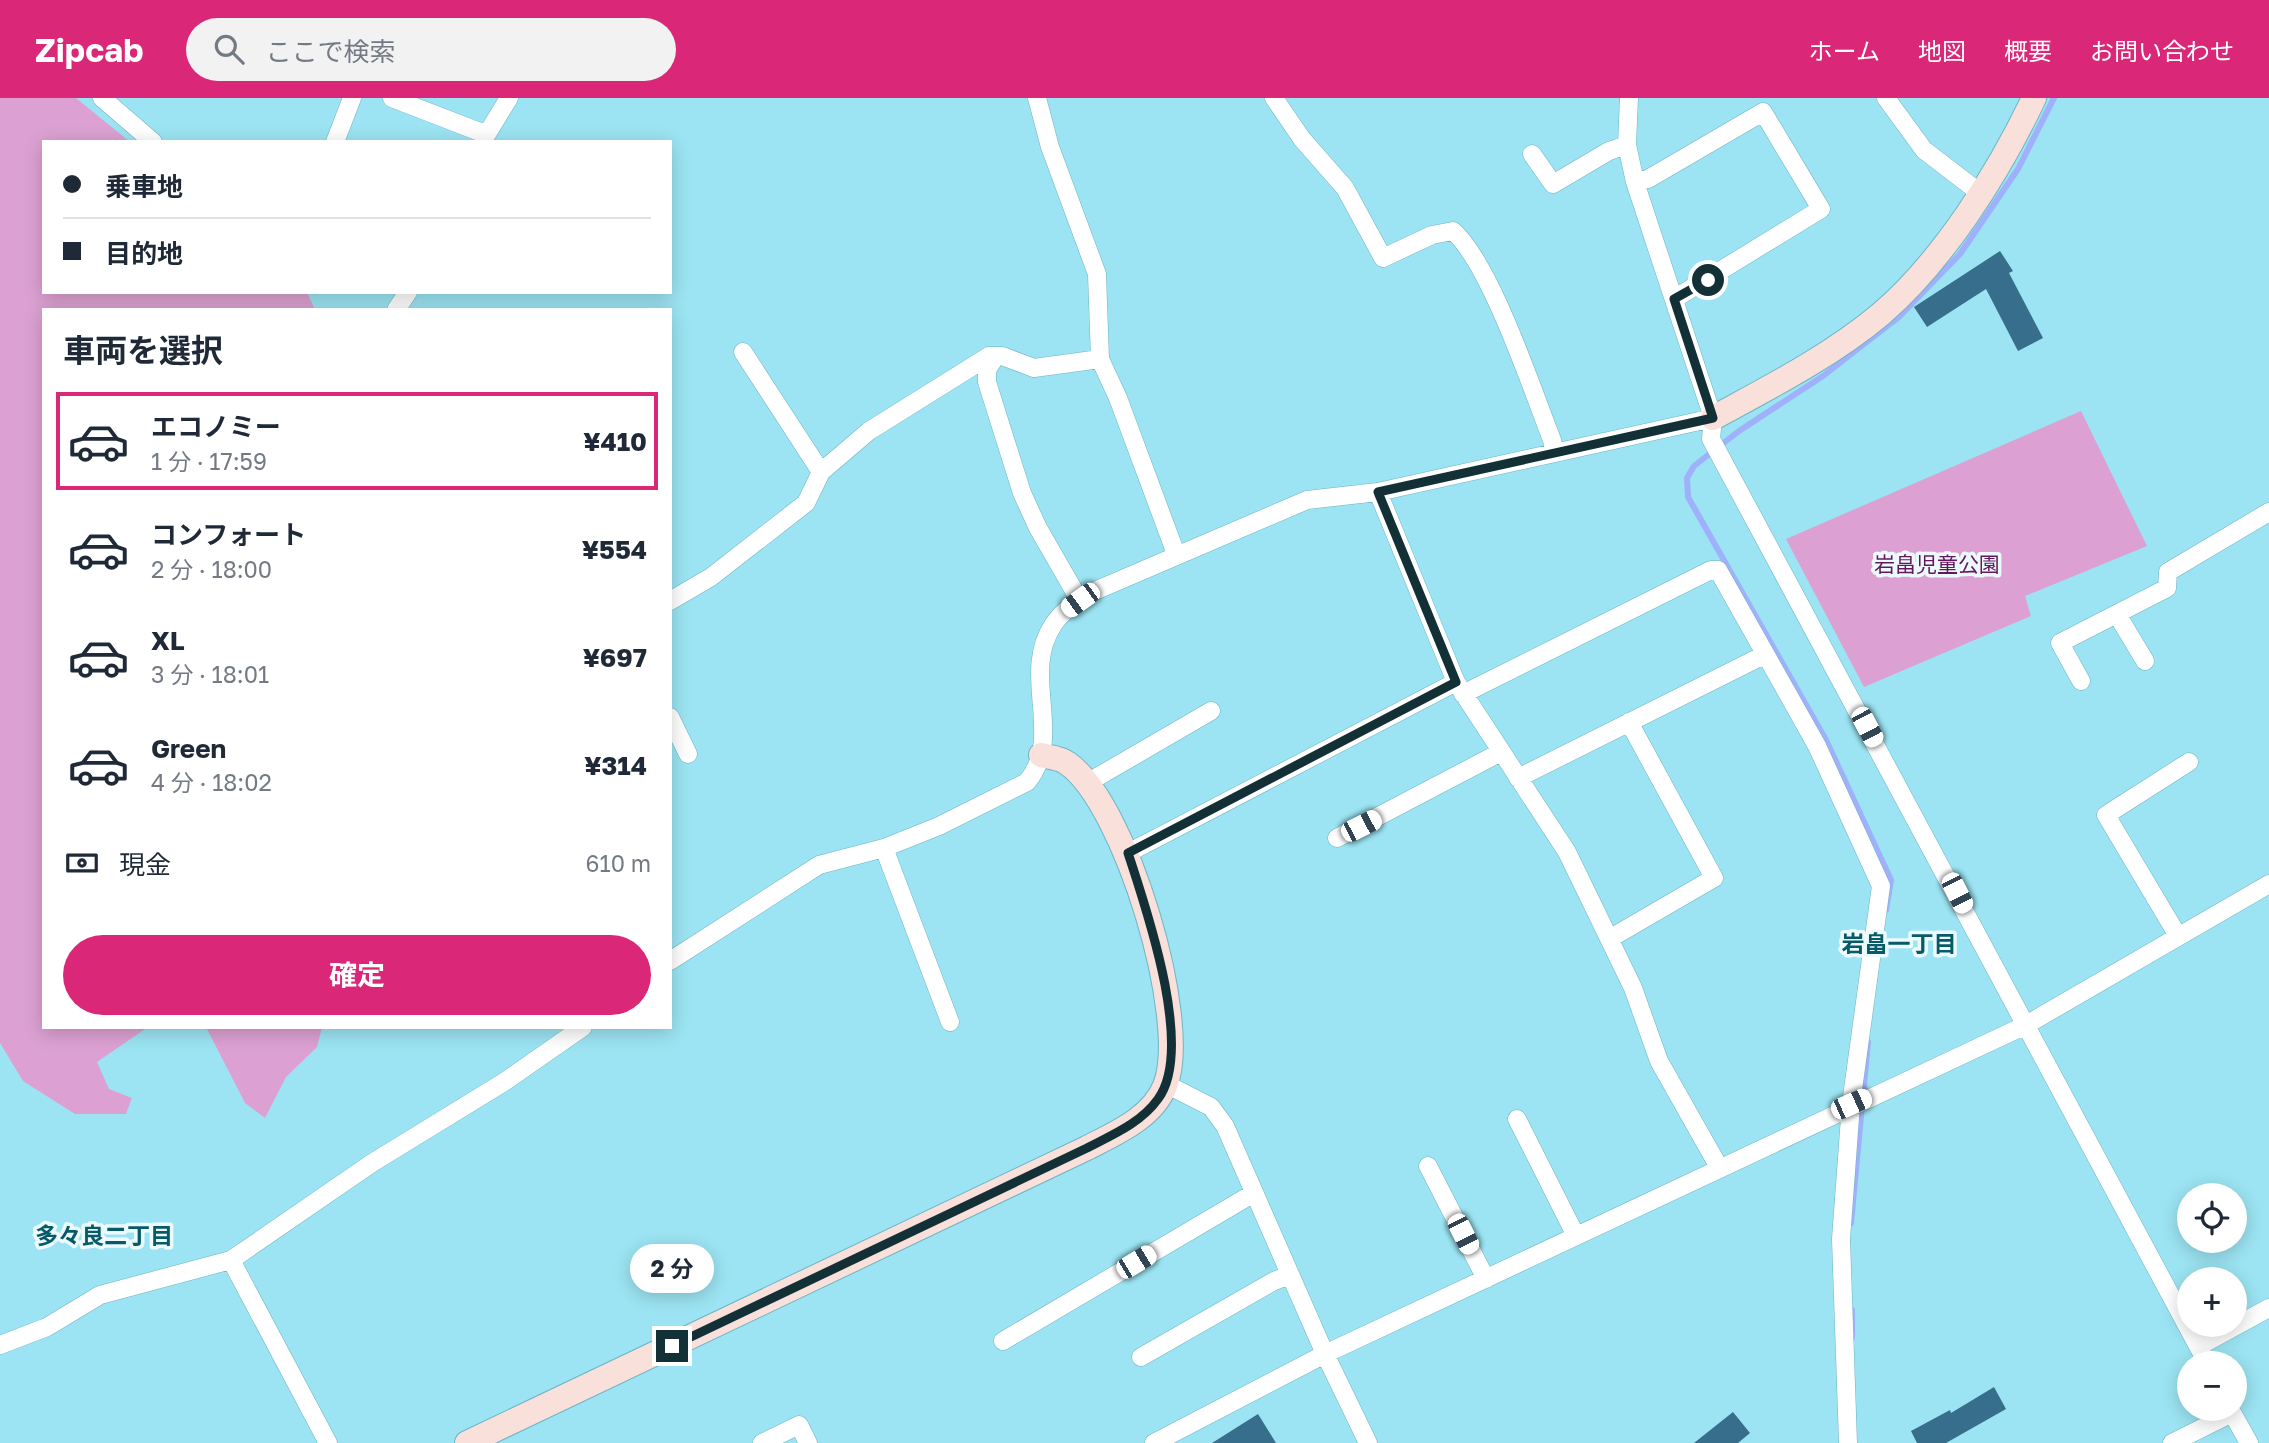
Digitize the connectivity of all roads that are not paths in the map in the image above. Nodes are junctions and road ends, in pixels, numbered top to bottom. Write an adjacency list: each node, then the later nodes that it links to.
1 (102, 98): 11 (street)
2 (352, 98): 12 (street)
3 (392, 98): 10 (street)
4 (509, 98): 10 (street)
5 (1037, 98): 20 (street)
6 (1274, 98): 22 (street)
7 (1629, 98): 13 (street)
8 (1886, 98): 16 (street)
9 (2034, 98): 16 (street)
10 (483, 138)
11 (151, 140)
12 (336, 140)
13 (1627, 145): 14 (street); 15 (street)
14 (1532, 154)
15 (1635, 183): 17 (street); 17 (street)
16 (1980, 193): 21 (street)
17 (1674, 299): 21 (street)
18 (743, 352): 23 (street)
19 (996, 356): 20 (street); 23 (street); 28 (street)
20 (1100, 359): 26 (street)
21 (1713, 418): 22 (street); 51 (street)
22 (1554, 451): 24 (street)
23 (821, 472): 27 (street)
24 (1378, 492): 26 (street); 33 (street)
25 (2269, 512): 29 (street)
26 (1176, 554): 28 (street)
27 (672, 600)
28 (1080, 600): 39 (street)
29 (2118, 616): 31 (street); 32 (street)
30 (1764, 654): 33 (street); 36 (street); 54 (street)
31 (2145, 661)
32 (2081, 681)
33 (1460, 688): 37 (street); 45 (street)
34 (1211, 711): 42 (street)
35 (672, 721): 38 (street)
36 (1629, 722): 41 (street); 48 (street)
37 (1501, 752): 41 (street); 43 (street)
38 (688, 754)
39 (1041, 755): 42 (street); 44 (street)
40 (2189, 762): 47 (street)
41 (1518, 778): 48 (street)
42 (1087, 783): 45 (street)
43 (1337, 838)
44 (884, 848): 49 (street); 50 (street)
45 (1128, 853): 53 (street)
46 (2269, 884): 47 (street)
47 (2179, 936): 51 (street)
48 (1609, 939): 57 (street)
49 (672, 960)
50 (950, 1022)
51 (2026, 1025): 54 (street); 66 (street)
52 (580, 1029): 60 (street)
53 (1166, 1084): 58 (street); 73 (street)
54 (1851, 1104): 57 (street); 78 (street)
55 (1517, 1119): 59 (street)
56 (1428, 1166): 62 (street)
57 (1720, 1169): 59 (street)
58 (1254, 1193): 61 (street); 64 (street)
59 (1576, 1236): 62 (street)
60 (232, 1260): 65 (street); 72 (street)
61 (1290, 1275): 68 (street); 69 (street)
62 (1486, 1279): 68 (street)
63 (2269, 1308): 66 (street)
64 (1003, 1341)
65 (0, 1345)
66 (2199, 1346): 67 (street)
67 (2201, 1351)
68 (1325, 1354): 76 (street); 77 (street)
69 (1142, 1357)
70 (2213, 1421): 79 (street)
71 (2237, 1421): 80 (street)
72 (328, 1443)
73 (467, 1443)
74 (762, 1443): 75 (street)
75 (808, 1443)
76 (1154, 1443)
77 (1368, 1443)
78 (1848, 1443)
79 (2172, 1443)
80 (2249, 1443)

